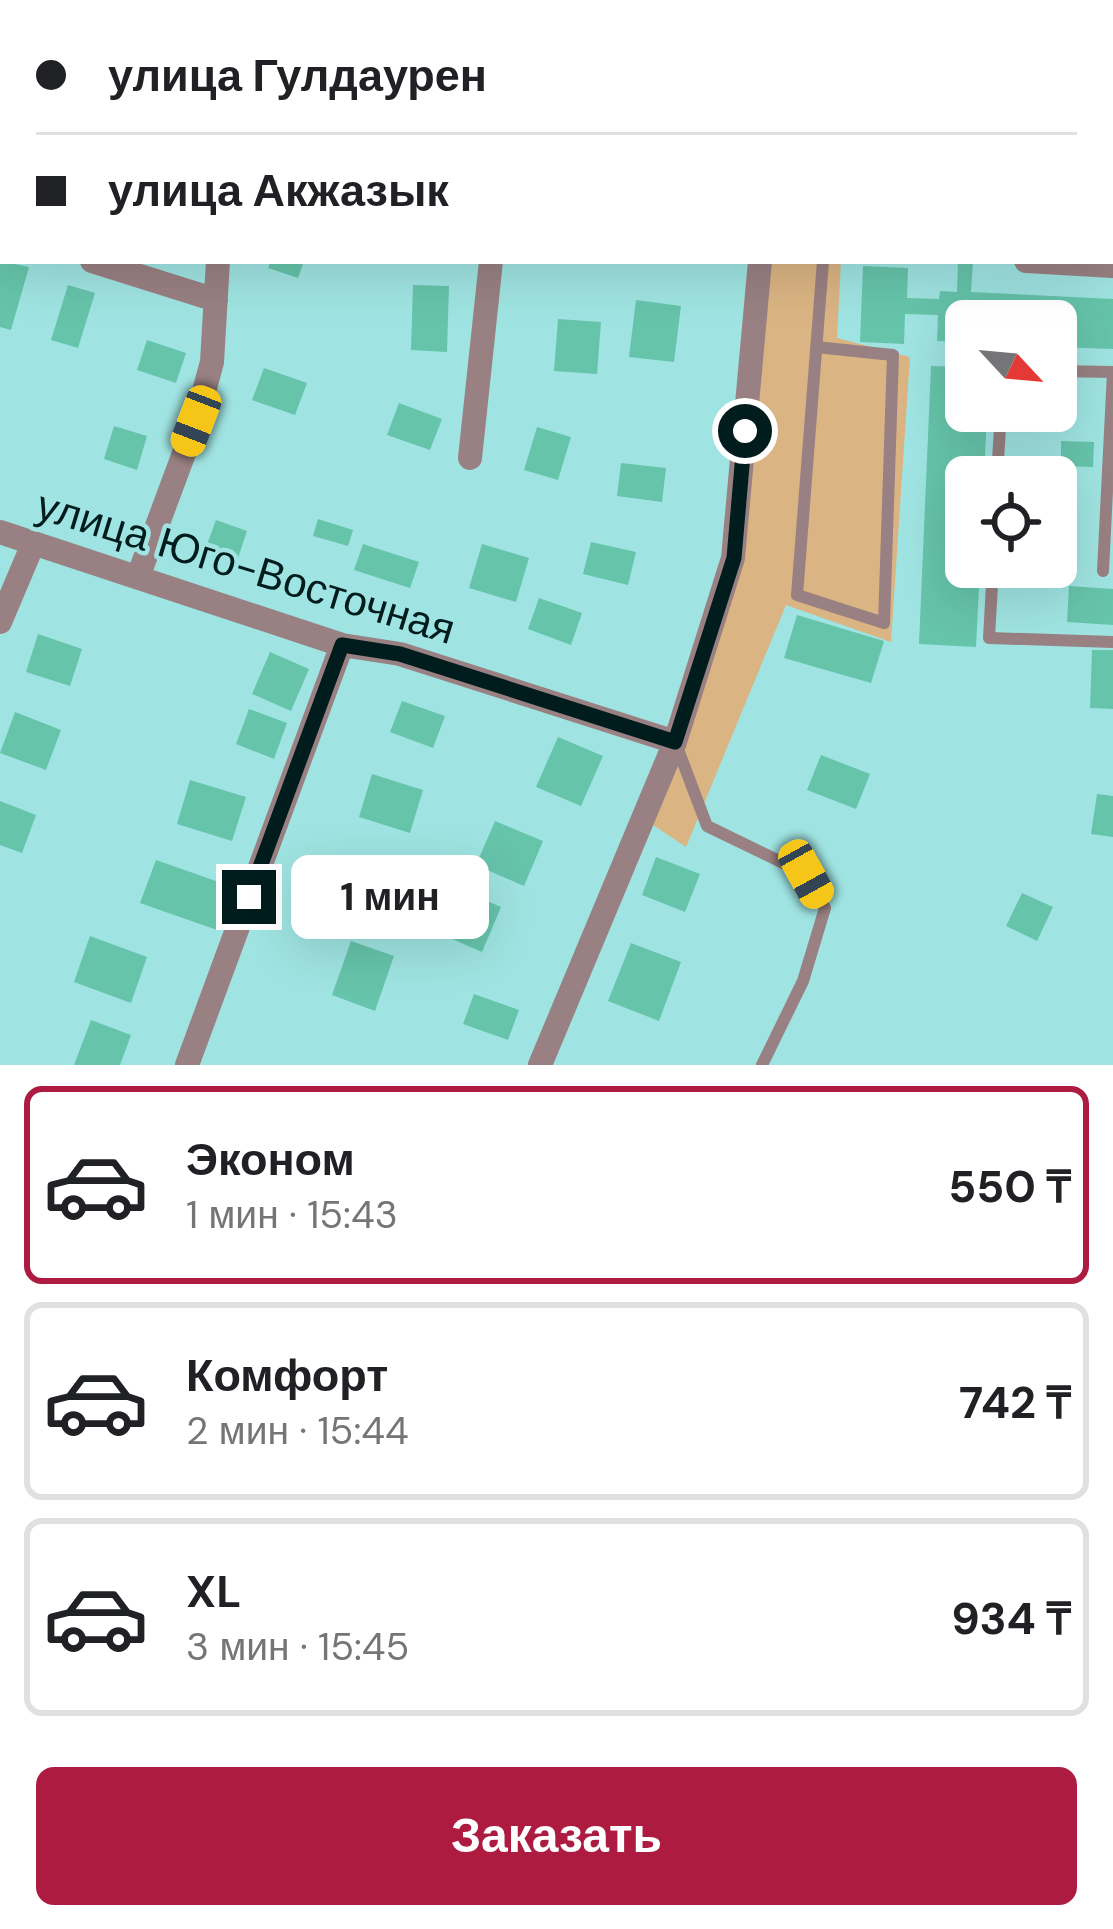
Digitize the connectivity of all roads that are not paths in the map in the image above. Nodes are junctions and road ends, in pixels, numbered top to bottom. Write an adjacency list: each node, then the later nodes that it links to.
1 (102, 264): 8 (street)
2 (218, 264): 8 (street)
3 (491, 264): 12 (street)
4 (760, 264): 21 (street)
5 (823, 264): 9 (lane)
6 (1078, 264): 7 (street)
7 (1113, 266)
8 (216, 300): 16 (street)
9 (816, 346): 9 (lane)
10 (1077, 371): 11 (lane)
11 (1112, 439): 15 (lane)
12 (470, 458)
13 (0, 532): 14 (street, улица Юго-Восточная)
14 (33, 544): 16 (street, улица Юго-Восточная); 18 (street)
15 (1103, 572)
16 (138, 577): 20 (street, улица Юго-Восточная)
17 (991, 588): 19 (lane)
18 (0, 622)
19 (1113, 642)
20 (342, 645): 21 (street, улица Юго-Восточная); 22 (street)
21 (675, 742): 23 (street); 24 (lane)
22 (187, 1065)
23 (540, 1065)
24 (762, 1065)

